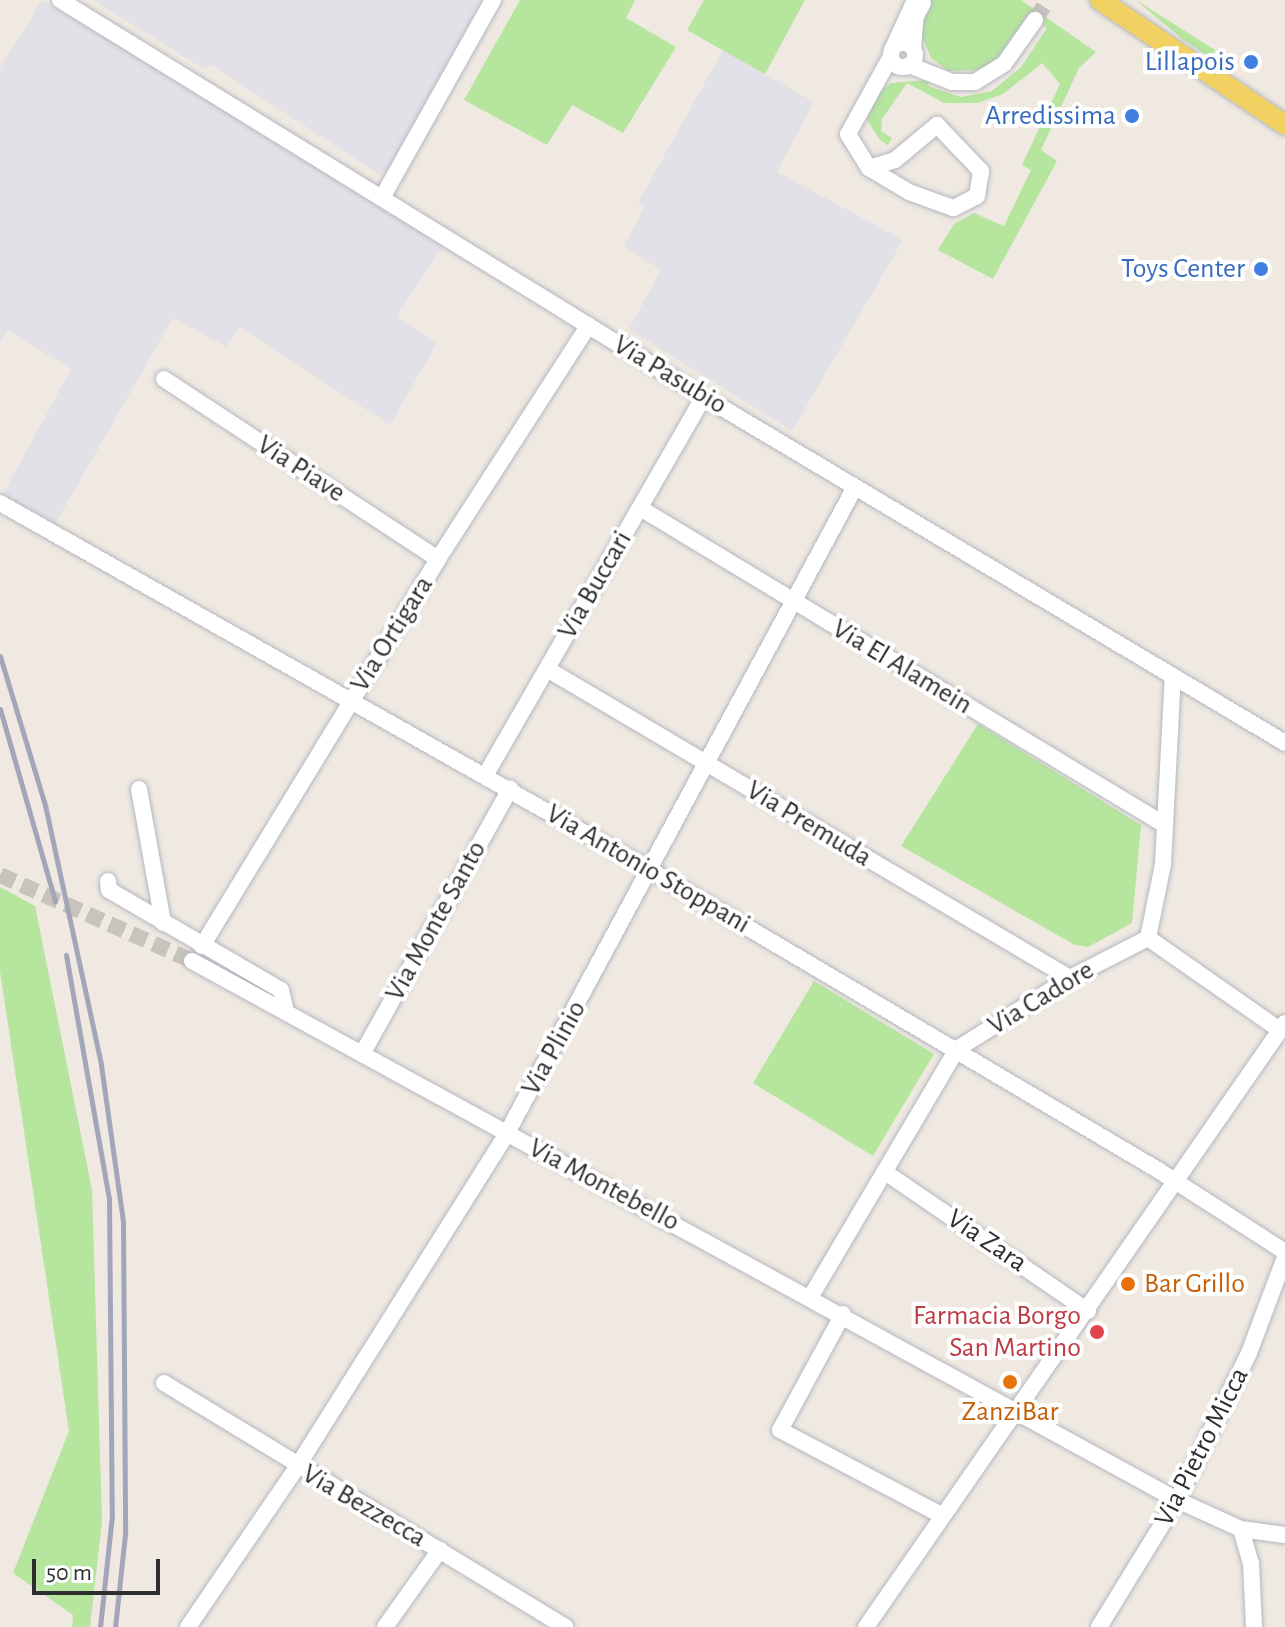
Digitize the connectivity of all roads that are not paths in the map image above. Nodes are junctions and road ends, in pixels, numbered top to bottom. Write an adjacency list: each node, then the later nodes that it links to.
1 (60, 0): 10 (street, Via Pasubio)
2 (493, 0): 10 (street)
3 (915, 0): 7 (street)
4 (924, 0): 7 (street)
5 (1108, 3): 8 (main road)
6 (1035, 20): 7 (street)
7 (904, 56): 9 (street)
8 (1285, 125)
9 (869, 168): 9 (street)
10 (383, 196): 11 (street, Via Pasubio)
11 (589, 325): 13 (street, Via Pasubio); 17 (street, Via Ortigara)
12 (164, 379): 17 (street, Via Piave)
13 (704, 397): 14 (street, Via Pasubio); 16 (street, Via Buccari)
14 (855, 487): 18 (street, Via Plinio); 20 (street, Via Pasubio)
15 (0, 503): 21 (street, Via Antonio Stoppani)
16 (640, 508): 18 (street, Via El Alamein); 19 (street, Via Buccari)
17 (438, 559): 21 (street, Via Ortigara)
18 (793, 601): 23 (street, Via Plinio); 27 (street, Via El Alamein)
19 (547, 669): 23 (street, Via Premuda); 24 (street, Via Buccari)
20 (1173, 676): 22 (street, Via Pasubio); 27 (street)
21 (352, 698): 24 (street, Via Antonio Stoppani); 32 (street, Via Ortigara)
22 (1285, 743)
23 (703, 762): 28 (street, Via Plinio); 34 (street, Via Premuda)
24 (486, 774): 26 (street, Via Antonio Stoppani)
25 (139, 789): 30 (street)
26 (510, 789): 28 (street, Via Antonio Stoppani); 38 (street, Via Monte Santo)
27 (1165, 825): 31 (street)
28 (652, 871): 37 (street, Via Antonio Stoppani); 39 (street, Via Plinio)
29 (108, 881): 30 (street)
30 (163, 923): 32 (street)
31 (1148, 938): 34 (street, Via Cadore); 36 (street)
32 (202, 946): 35 (street)
33 (192, 961): 38 (street, Via Montebello)
34 (1070, 978): 37 (street, Via Cadore)
35 (285, 1007)
36 (1283, 1026): 41 (street)
37 (957, 1049): 40 (street, Via Cadore); 41 (street, Via Antonio Stoppani)
38 (362, 1054): 39 (street, Via Montebello)
39 (507, 1133): 43 (street, Via Montebello); 48 (street, Via Plinio)
40 (885, 1172): 43 (street, Via Cadore); 44 (street, Via Zara)
41 (1175, 1180): 42 (street, Via Antonio Stoppani); 44 (street)
42 (1285, 1254): 49 (street, Via Pietro Micca)
43 (811, 1296): 45 (street, Via Montebello)
44 (1088, 1311): 47 (street)
45 (843, 1314): 47 (street, Via Montebello); 50 (street)
46 (164, 1383): 48 (street, Via Bezzecca)
47 (1016, 1410): 49 (street, Via Montebello); 50 (street)
48 (297, 1467): 54 (street, Via Bezzecca); 57 (street, Via Plinio)
49 (1177, 1500): 51 (street, Via Montebello); 61 (street, Via Pietro Micca)
50 (943, 1516): 60 (street)
51 (1241, 1529): 52 (street, Via Montebello); 55 (street)
52 (1265, 1535): 53 (street, Via Montebello); 55 (street)
53 (1285, 1535)
54 (440, 1550): 56 (street, Via Bezzecca); 58 (street)
55 (1251, 1563): 62 (street)
56 (541, 1621): 59 (street, Via Bezzecca)
57 (188, 1627)
58 (385, 1627)
59 (566, 1627)
60 (866, 1627)
61 (1099, 1627)
62 (1254, 1627)

